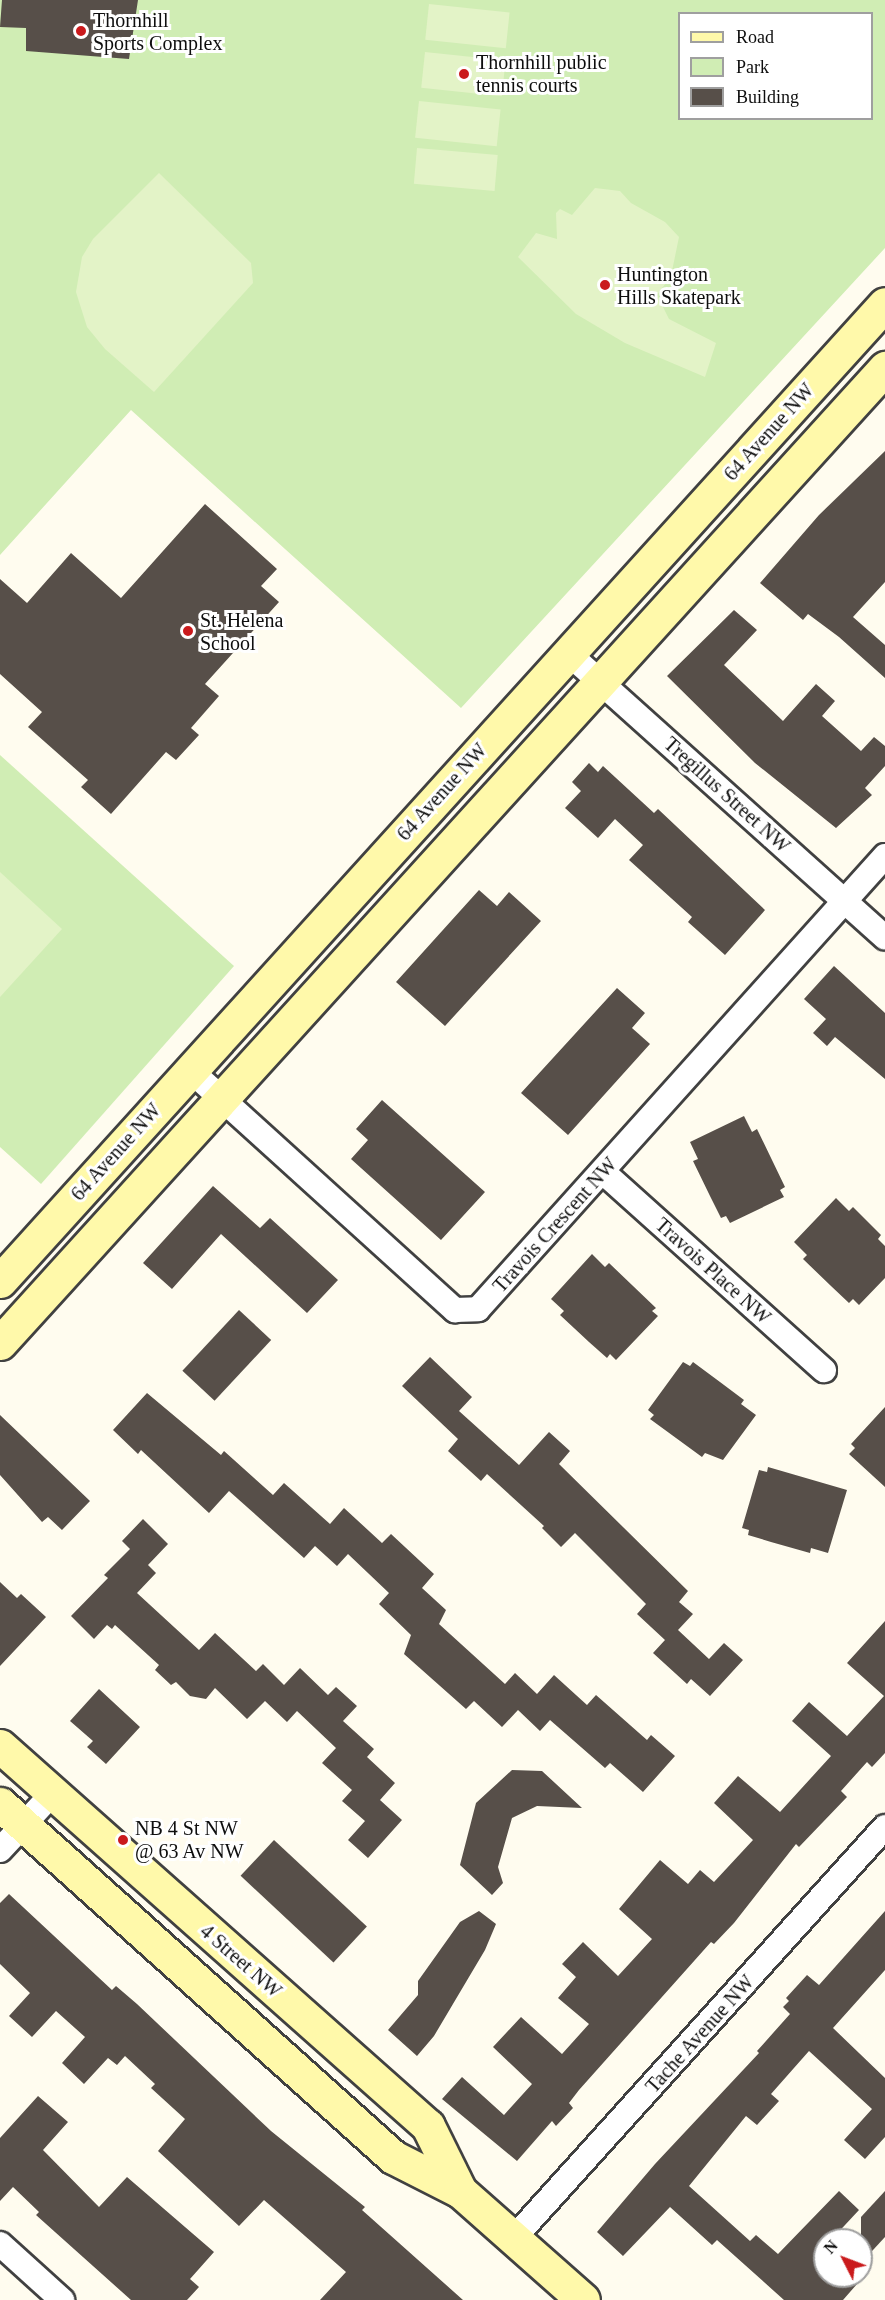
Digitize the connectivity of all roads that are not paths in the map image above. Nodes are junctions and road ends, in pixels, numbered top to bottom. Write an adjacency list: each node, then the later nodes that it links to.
1 (885, 304): 3 (main road, 64 Avenue NW)
2 (885, 368): 4 (main road)
3 (568, 653): 4 (street, Tregillus Street NW); 8 (main road, 64 Avenue NW)
4 (602, 683): 6 (street, Tregillus Street NW); 9 (main road)
5 (885, 856): 6 (street, Travois Crescent NW)
6 (845, 900): 7 (street, Tregillus Street NW); 10 (street, Travois Crescent NW)
7 (885, 937)
8 (190, 1070): 9 (street, Travois Crescent NW); 11 (main road, 64 Avenue NW)
9 (222, 1098): 10 (street, Travois Crescent NW); 12 (main road)
10 (603, 1172): 13 (street, Travois Place NW)
11 (0, 1281)
12 (0, 1343)
13 (824, 1370)
14 (0, 1746): 15 (main road, 4 Street NW)
15 (51, 1794): 16 (street); 19 (main road, 4 Street NW)
16 (11, 1814): 18 (street); 19 (main road, 4 Street NW)
17 (885, 1827): 20 (street, Tache Avenue NW)
18 (0, 1850)
19 (460, 2191): 20 (main road, 4 Street NW)
20 (513, 2239): 23 (main road, 4 Street NW)
21 (0, 2244): 22 (street)
22 (62, 2300)
23 (583, 2300)

